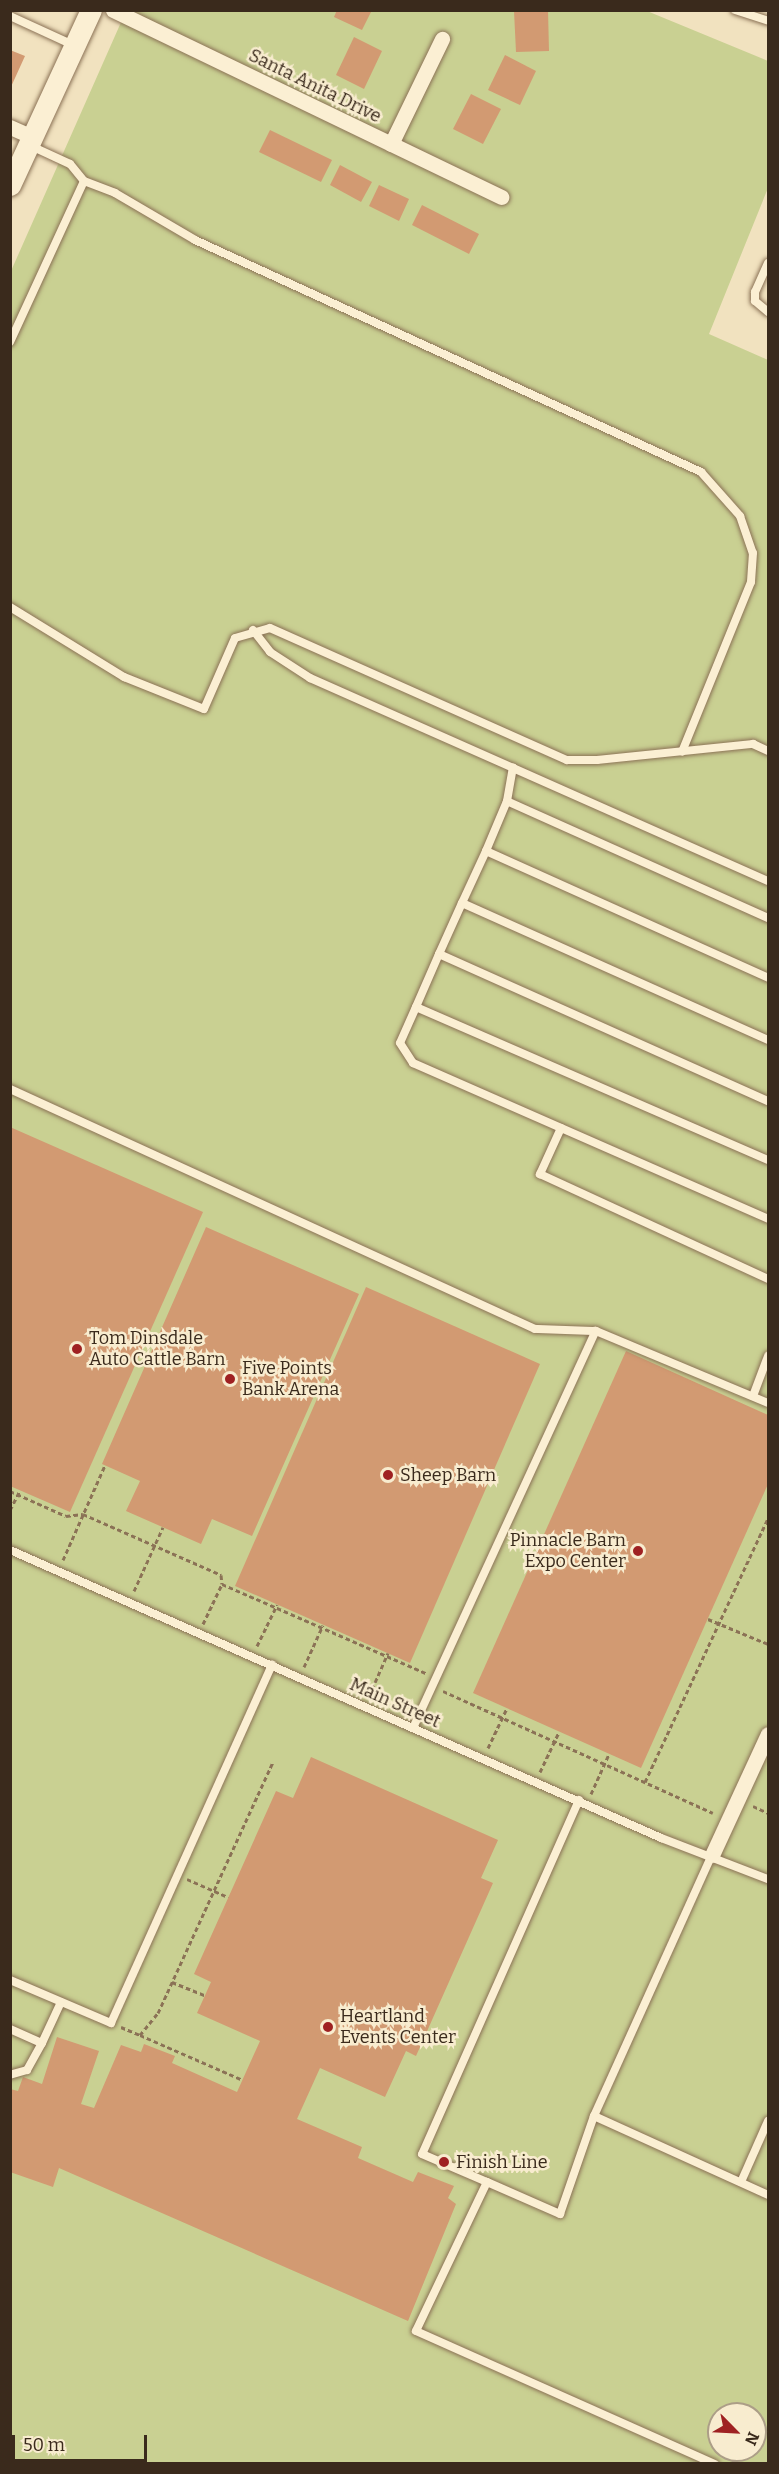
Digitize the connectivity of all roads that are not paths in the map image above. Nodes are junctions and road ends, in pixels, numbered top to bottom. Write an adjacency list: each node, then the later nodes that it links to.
1 (91, 10): 7 (street)
2 (113, 10): 10 (street, Santa Anita Drive)
3 (735, 10): 5 (lane)
4 (10, 16): 7 (lane)
5 (768, 21)
6 (442, 39): 10 (street)
7 (75, 46): 9 (street)
8 (10, 128): 9 (street)
9 (30, 141): 11 (lane); 12 (street)
10 (391, 144): 13 (street, Santa Anita Drive)
11 (84, 181): 16 (lane); 20 (lane)
12 (10, 185)
13 (501, 197)
14 (768, 263): 15 (lane)
15 (768, 312)
16 (10, 342)
17 (10, 607): 18 (lane)
18 (253, 630): 20 (lane); 21 (lane)
19 (768, 751): 20 (lane)
20 (682, 752)
21 (513, 768): 22 (lane); 24 (lane)
22 (507, 801): 23 (lane); 26 (lane)
23 (486, 851): 25 (lane); 28 (lane)
24 (768, 881)
25 (462, 903): 27 (lane); 30 (lane)
26 (768, 918)
27 (439, 954): 29 (lane); 32 (lane)
28 (768, 978)
29 (416, 1007): 33 (lane); 34 (lane)
30 (768, 1040)
31 (10, 1089): 37 (lane)
32 (768, 1101)
33 (561, 1128): 35 (lane); 36 (lane)
34 (768, 1160)
35 (768, 1219)
36 (768, 1279)
37 (596, 1331): 39 (lane); 43 (lane)
38 (768, 1356): 39 (lane)
39 (753, 1396): 40 (lane)
40 (768, 1403)
41 (10, 1550): 42 (lane, Main Street)
42 (272, 1665): 43 (lane, Main Street); 49 (lane)
43 (413, 1728): 45 (lane, Main Street)
44 (768, 1734): 46 (street)
45 (583, 1802): 46 (lane, Main Street); 55 (lane)
46 (712, 1855): 47 (lane, Main Street); 53 (lane)
47 (768, 1879)
48 (10, 1980): 49 (lane)
49 (61, 2002): 51 (lane)
50 (10, 2029): 51 (lane)
51 (42, 2043): 52 (lane)
52 (10, 2075)
53 (594, 2116): 55 (lane); 56 (lane)
54 (768, 2121): 56 (lane)
55 (486, 2182): 58 (lane)
56 (741, 2182): 57 (lane)
57 (768, 2195)
58 (715, 2463)

